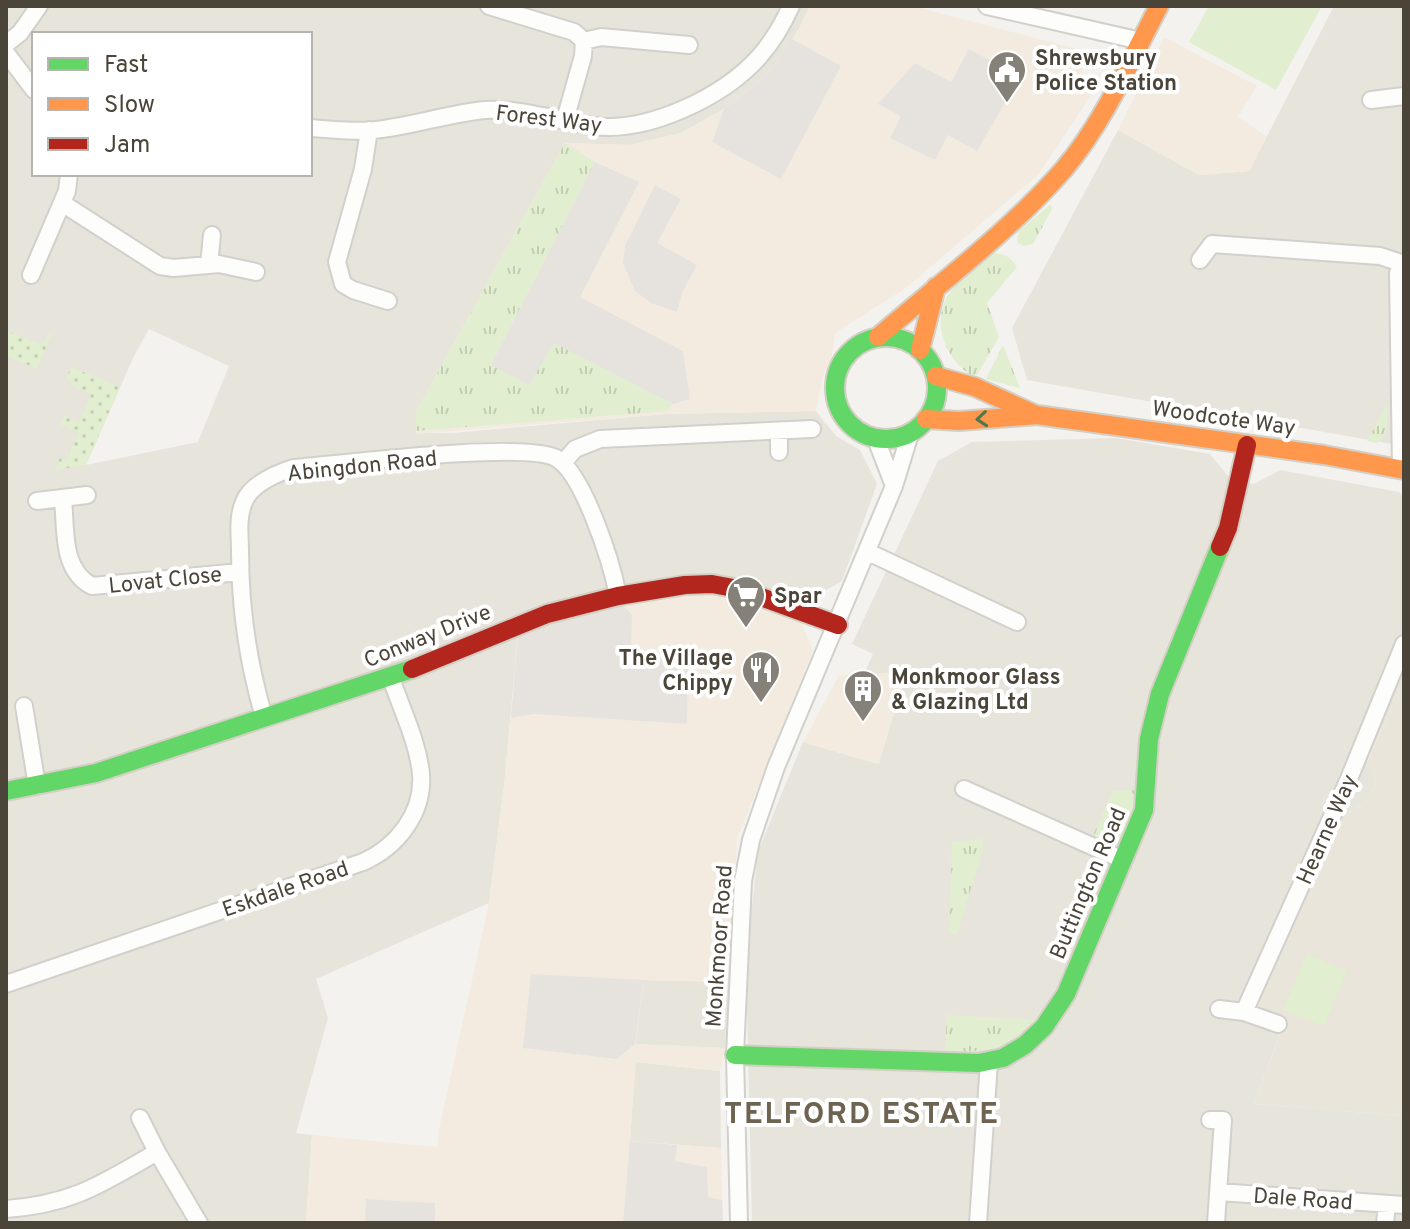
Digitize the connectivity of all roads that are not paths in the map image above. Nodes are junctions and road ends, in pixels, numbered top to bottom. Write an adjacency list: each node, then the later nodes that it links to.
1 (39, 6): 8 (street)
2 (489, 6): 6 (street)
3 (791, 6): 14 (street, Forest Way)
4 (987, 6): 7 (street)
5 (1159, 6): 7 (street)
6 (584, 41): 9 (street); 14 (street)
7 (1141, 41): 25 (street)
8 (6, 44)
9 (689, 45)
10 (6, 53): 11 (street)
11 (32, 87)
12 (1404, 96): 13 (street)
13 (1371, 100)
14 (565, 120): 16 (street, Forest Way)
15 (312, 128): 16 (street, Forest Way)
16 (369, 130): 26 (street)
17 (69, 176): 18 (street)
18 (62, 203): 22 (street); 24 (street)
19 (212, 235): 22 (street)
20 (1200, 260): 21 (street)
21 (1404, 264): 39 (street)
22 (209, 265): 23 (street)
23 (256, 272)
24 (31, 275)
25 (936, 287): 27 (street); 28 (street)
26 (388, 301)
27 (878, 337): 28 (street); 35 (street)
28 (920, 350): 29 (street)
29 (936, 376): 30 (street, Woodcote Way); 31 (street)
30 (1037, 415): 31 (street, Woodcote Way, one-way to 31); 36 (street, Woodcote Way)
31 (926, 419): 34 (street)
32 (812, 429): 33 (street)
33 (779, 431): 37 (street); 38 (street)
34 (910, 434): 35 (street); 40 (street, Monkmoor Road)
35 (876, 439): 40 (street)
36 (1247, 445): 39 (street, Woodcote Way); 56 (street, Buttington Road)
37 (779, 452)
38 (563, 463): 45 (street, Abingdon Road); 46 (street)
39 (1402, 470)
40 (894, 486): 44 (street, Monkmoor Road)
41 (87, 495): 42 (street)
42 (63, 498): 43 (street); 45 (street, Lovat Close)
43 (37, 501)
44 (868, 552): 47 (street); 48 (street, Monkmoor Road)
45 (240, 572): 52 (street, Abingdon Road)
46 (618, 596): 48 (street, Conway Drive); 50 (street, Conway Drive)
47 (1017, 622)
48 (838, 625): 61 (street, Monkmoor Road)
49 (1404, 644): 59 (street, Hearne Way)
50 (391, 678): 52 (street, Conway Drive); 57 (street, Eskdale Road)
51 (24, 706): 53 (street)
52 (264, 717): 53 (street, Conway Drive)
53 (37, 786): 55 (street, Conway Drive)
54 (964, 789): 56 (street)
55 (6, 791)
56 (1123, 860): 62 (street, Buttington Road)
57 (6, 984)
58 (1219, 1009): 59 (street)
59 (1244, 1012): 60 (street)
60 (1278, 1024)
61 (735, 1055): 62 (street, Buttington Road); 71 (street, Monkmoor Road)
62 (989, 1062): 72 (street)
63 (140, 1118): 65 (street)
64 (1210, 1120): 66 (street)
65 (157, 1152): 69 (street); 70 (street)
66 (1219, 1192): 67 (street, Dale Road); 73 (street)
67 (1387, 1204): 68 (street, Dale Road); 74 (street)
68 (1404, 1205)
69 (6, 1209)
70 (199, 1223)
71 (739, 1223)
72 (978, 1223)
73 (1216, 1223)
74 (1385, 1223)

